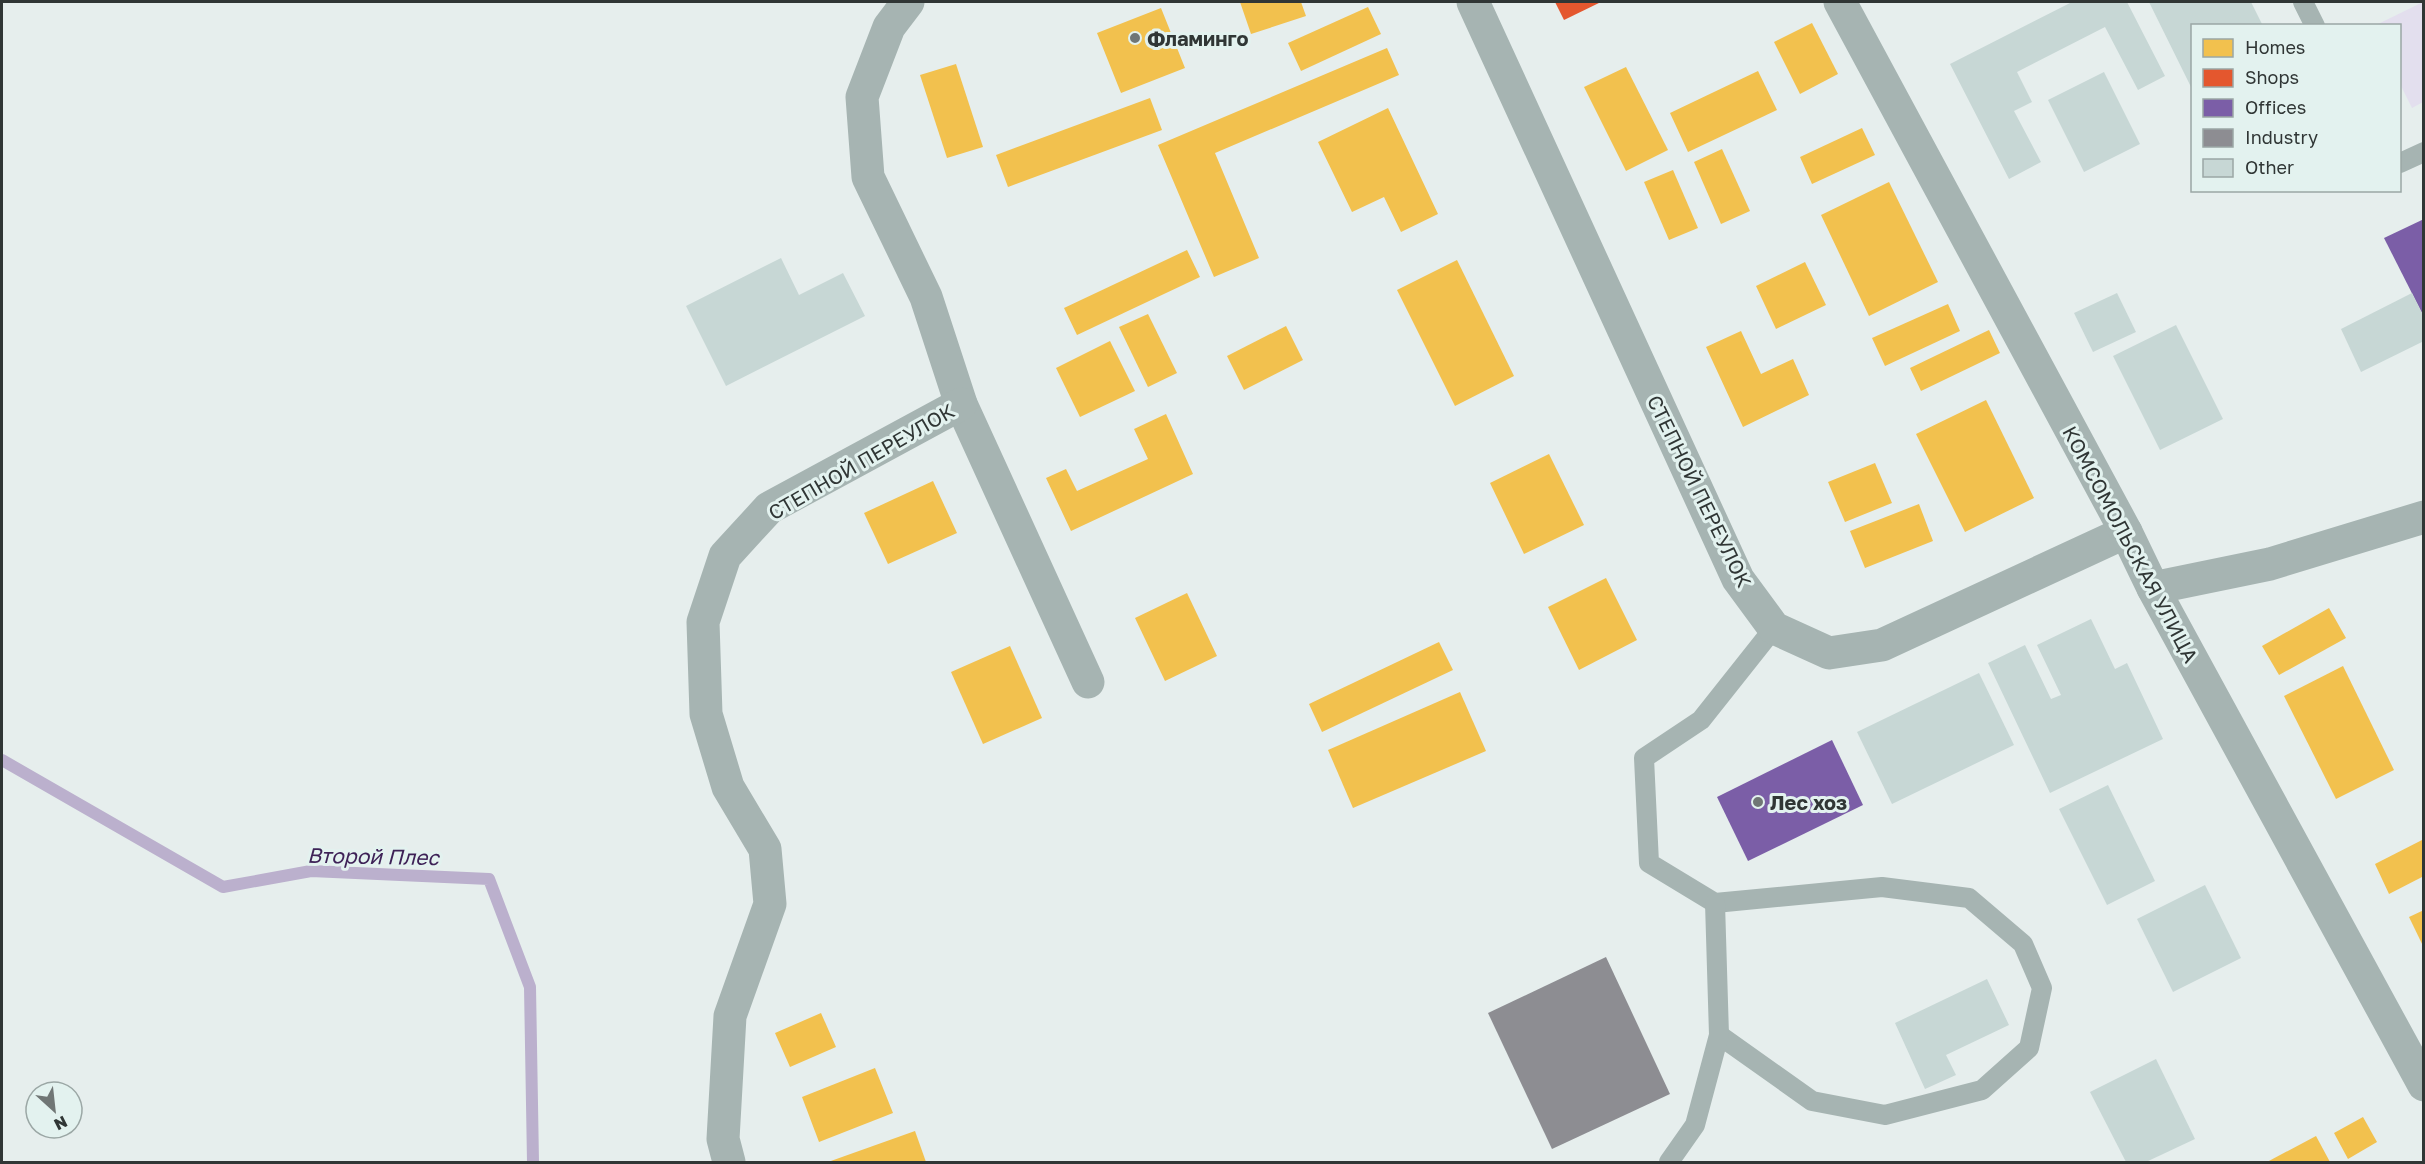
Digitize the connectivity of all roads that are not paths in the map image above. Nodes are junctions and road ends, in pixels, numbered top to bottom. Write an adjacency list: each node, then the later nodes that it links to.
1 (908, 2): 8 (street, СТЕПНОЙ ПЕРЕУЛОК)
2 (1473, 2): 12 (street, СТЕПНОЙ ПЕРЕУЛОК)
3 (1840, 2): 10 (street, КОМСОМОЛЬСКАЯ УЛИЦА)
4 (2303, 2): 5 (lane)
5 (2314, 24)
6 (2424, 152): 7 (lane)
7 (2401, 163)
8 (961, 404): 13 (street, СТЕПНОЙ ПЕРЕУЛОК); 17 (street, СТЕПНОЙ ПЕРЕУЛОК)
9 (2424, 517): 11 (street)
10 (2126, 532): 11 (street, КОМСОМОЛЬСКАЯ УЛИЦА); 12 (street, СТЕПНОЙ ПЕРЕУЛОК)
11 (2153, 588): 16 (street, КОМСОМОЛЬСКАЯ УЛИЦА)
12 (1774, 628): 14 (lane)
13 (1088, 682)
14 (1715, 903): 15 (lane); 15 (lane)
15 (1719, 1035): 18 (lane)
16 (2424, 1085)
17 (729, 1162)
18 (1669, 1162)

